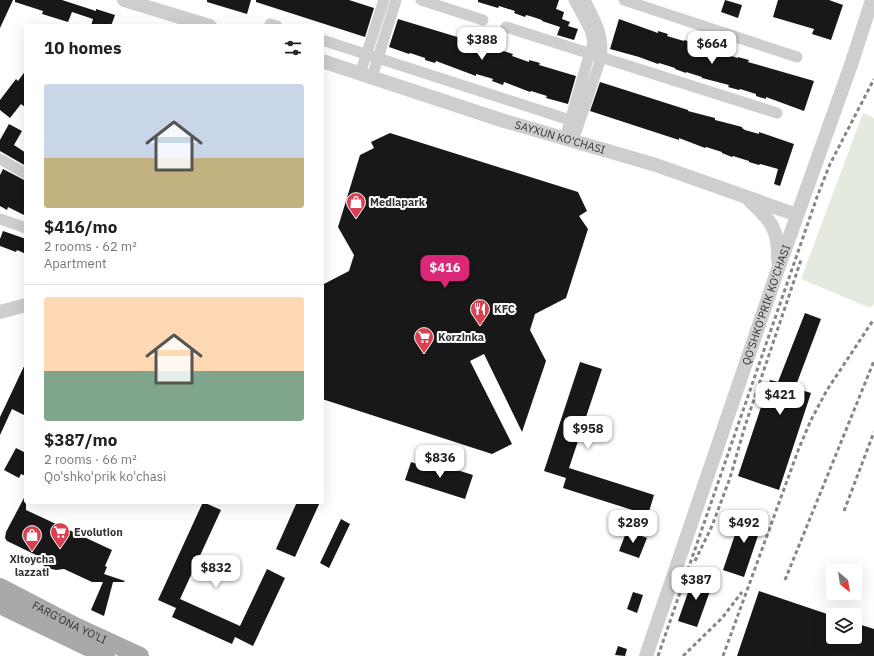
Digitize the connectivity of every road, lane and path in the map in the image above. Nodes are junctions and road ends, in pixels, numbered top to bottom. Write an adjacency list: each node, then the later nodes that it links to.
1 (124, 0): 10 (street)
2 (384, 0): 14 (street)
3 (396, 0): 16 (street)
4 (421, 0): 9 (street)
5 (574, 0): 13 (street)
6 (585, 0): 17 (street)
7 (624, 0): 15 (street)
8 (872, 0): 26 (street, QO'SHKO'PRIK KO'CHASI)
9 (483, 20)
10 (203, 24)
11 (506, 27): 13 (street)
12 (324, 41): 14 (street)
13 (590, 54): 17 (street); 21 (street)
14 (367, 55): 16 (street); 19 (street)
15 (797, 57)
16 (378, 58): 19 (street); 21 (street)
17 (601, 58): 20 (street); 21 (street)
18 (324, 62): 19 (street, SAYXUN KO'CHASI)
19 (366, 76): 22 (street, SAYXUN KO'CHASI)
20 (777, 113)
21 (574, 122): 22 (street)
22 (569, 140): 25 (street, SAYXUN KO'CHASI)
23 (0, 159): 24 (street)
24 (24, 173)
25 (746, 198): 26 (street, SAYXUN KO'CHASI); 29 (street)
26 (797, 215): 29 (street, QO'SHKO'PRIK KO'CHASI)
27 (0, 219): 28 (street)
28 (24, 227)
29 (777, 272): 38 (street, QO'SHKO'PRIK KO'CHASI)
30 (24, 297): 31 (street)
31 (0, 303)
32 (24, 306): 33 (street)
33 (0, 312)
34 (0, 587): 37 (main road, FARG'ONA YO'LI)
35 (1, 608): 36 (main road, FARG'ONA YO'LI)
36 (106, 656)
37 (140, 656)
38 (646, 656)

